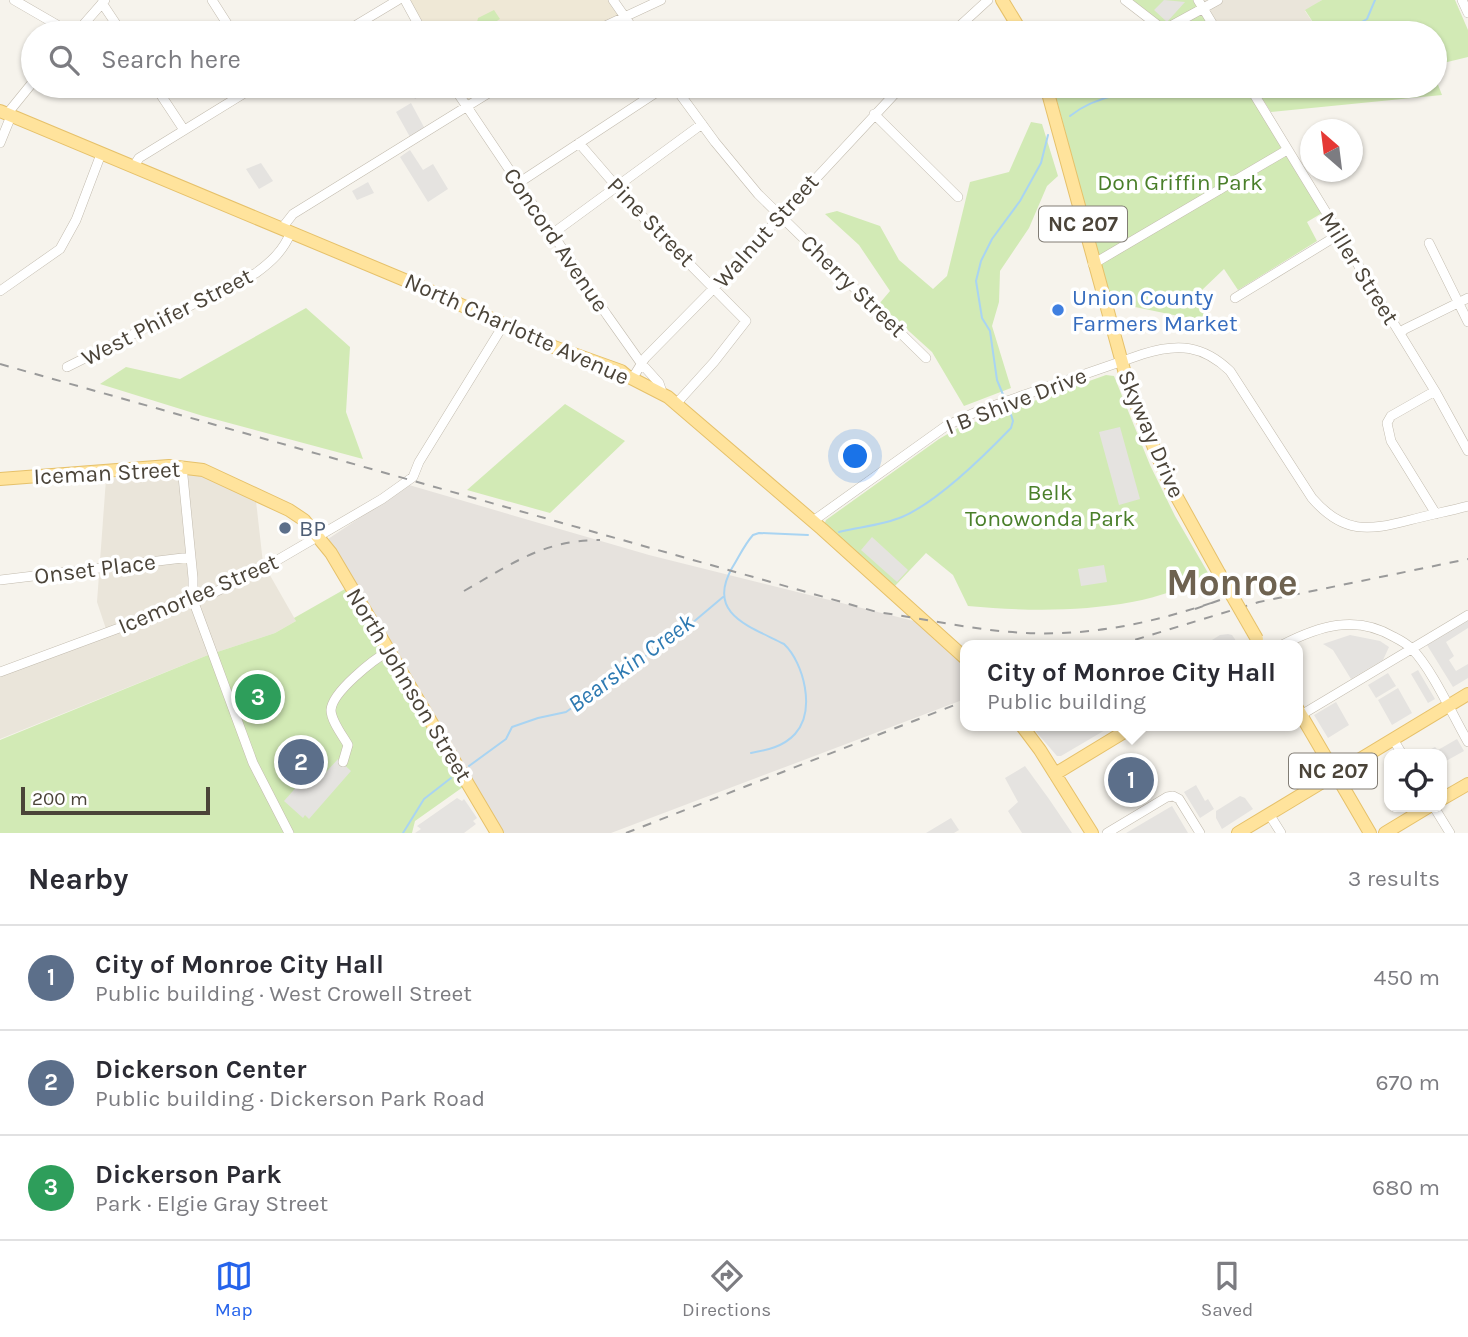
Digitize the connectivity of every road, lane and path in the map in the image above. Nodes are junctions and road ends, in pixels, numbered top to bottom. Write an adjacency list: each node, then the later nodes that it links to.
1 (14, 0): 16 (street)
2 (212, 0): 19 (street)
3 (398, 0): 20 (street)
4 (405, 0): 21 (street)
5 (613, 0): 15 (street)
6 (661, 0): 15 (street)
7 (988, 0): 24 (street)
8 (1002, 0): 25 (main road)
9 (1125, 0): 26 (street)
10 (1218, 0): 13 (street)
11 (1462, 0): 14 (street)
12 (103, 2): 17 (street); 18 (street)
13 (1201, 4): 27 (street); 28 (street)
14 (1468, 13)
15 (625, 18): 22 (street); 23 (street)
16 (50, 21)
17 (86, 21)
18 (115, 21)
19 (225, 21)
20 (363, 21)
21 (416, 21)
22 (618, 21)
23 (627, 21)
24 (965, 21)
25 (1015, 21)
26 (1149, 21)
27 (1176, 21)
28 (1211, 21)
29 (21, 96): 40 (street)
30 (163, 98): 43 (street)
31 (236, 98): 43 (street)
32 (460, 98): 39 (street, Concord Avenue)
33 (481, 98): 39 (street, West Phifer Street)
34 (648, 98): 45 (street)
35 (683, 98): 42 (street, Cherry Street)
36 (890, 98): 41 (street, Walnut Street)
37 (1050, 98): 57 (main road, Skyway Drive / NC 207)
38 (1256, 98): 46 (street, Miller Street)
39 (466, 108): 49 (street, Concord Avenue); 53 (street, West Phifer Street)
40 (6, 113): 44 (street); 47 (main road, North Charlotte Avenue)
41 (874, 114): 51 (street); 52 (street, Walnut Street)
42 (702, 124): 50 (street); 52 (street, Cherry Street)
43 (184, 130): 48 (street)
44 (0, 143)
45 (579, 143): 49 (street); 50 (street, Pine Street)
46 (1287, 150): 55 (street, Miller Street); 57 (street)
47 (101, 154): 48 (main road, North Charlotte Avenue); 59 (street)
48 (134, 166): 53 (main road, North Charlotte Avenue)
49 (517, 184): 54 (street, Concord Avenue)
50 (615, 187): 54 (street); 58 (street, Pine Street)
51 (958, 197)
52 (782, 216): 58 (street, Walnut Street); 66 (street, Cherry Street)
53 (286, 230): 64 (main road, North Charlotte Avenue); 68 (street, West Phifer Street)
54 (552, 234): 69 (street, Concord Avenue)
55 (1338, 234): 60 (street); 65 (street, Miller Street)
56 (1429, 243): 62 (street)
57 (1093, 264): 67 (main road, Skyway Drive / NC 207)
58 (715, 287): 69 (street, Walnut Street); 71 (street, Pine Street)
59 (0, 292)
60 (1235, 298)
61 (1468, 298): 62 (street)
62 (1457, 304): 63 (street); 65 (street)
63 (1468, 322)
64 (504, 324): 69 (main road, North Charlotte Avenue); 78 (street, Icemorlee Street)
65 (1400, 333): 70 (street, Miller Street)
66 (926, 358)
67 (1121, 362): 76 (street, I B Shive Drive); 77 (street, I B Shive Drive); 83 (main road, Skyway Drive / NC 207, bridge)
68 (67, 367)
69 (636, 372): 71 (main road)
70 (1435, 391): 72 (street, Miller Street); 76 (street)
71 (676, 404): 77 (main road)
72 (1468, 451)
73 (182, 466): 74 (main road, Iceman Street); 78 (main road, Iceman Street); 79 (street)
74 (0, 479)
75 (1468, 506): 76 (street, I B Shive Drive)
76 (1436, 514)
77 (813, 522): 87 (main road)
78 (319, 537): 81 (street, Icemorlee Street); 86 (main road, North Johnson Street)
79 (191, 557): 80 (street, Onset Place); 81 (street)
80 (0, 580)
81 (193, 600): 88 (street, Icemorlee Street); 106 (street)
82 (1468, 615): 85 (street)
83 (1258, 640)
84 (1293, 640): 85 (street)
85 (1412, 648): 90 (street); 91 (street)
86 (389, 651): 98 (street); 107 (main road, North Johnson Street)
87 (960, 654)
88 (0, 672)
89 (1468, 694): 90 (main road)
90 (1448, 706): 95 (main road); 96 (street)
91 (1303, 710)
92 (1303, 719): 100 (main road, NC 207)
93 (1025, 731): 99 (main road)
94 (1126, 731): 99 (main road)
95 (1394, 739): 97 (street); 100 (main road)
96 (1468, 742)
97 (1399, 749)
98 (343, 762)
99 (1055, 774): 108 (main road)
100 (1336, 775): 105 (main road); 113 (main road, NC 207)
101 (1468, 783): 102 (main road)
102 (1447, 796)
103 (1420, 812): 114 (main road)
104 (1437, 812): 115 (street)
105 (1269, 814): 111 (main road); 112 (street)
106 (289, 833)
107 (497, 833)
108 (1092, 833)
109 (1107, 833): 110 (street)
110 (1200, 833)
111 (1238, 833)
112 (1281, 833)
113 (1370, 833)
114 (1385, 833)
115 (1450, 833)

